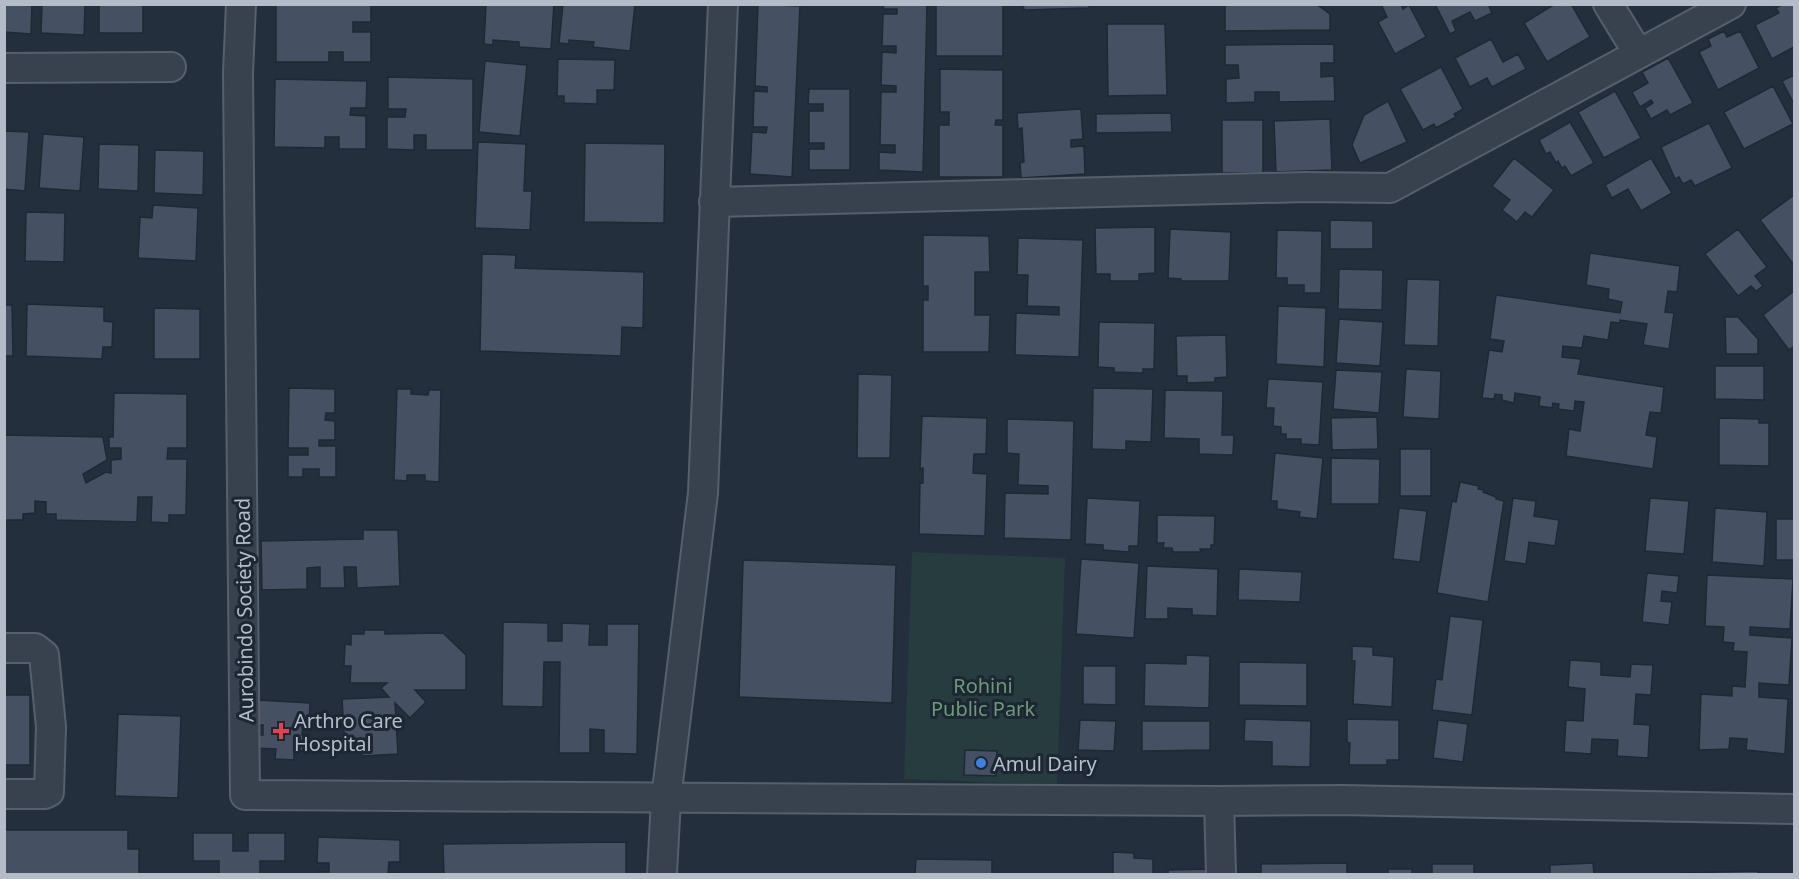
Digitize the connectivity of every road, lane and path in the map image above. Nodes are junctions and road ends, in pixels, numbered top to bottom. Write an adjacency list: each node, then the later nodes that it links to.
1 (241, 4): 11 (street, Aurobindo Society Road)
2 (723, 4): 8 (street)
3 (1608, 4): 5 (street)
4 (1731, 4): 5 (street)
5 (1638, 53): 8 (street)
6 (171, 67): 7 (street)
7 (4, 68)
8 (714, 202): 11 (street)
9 (4, 648): 10 (street)
10 (4, 794)
11 (666, 799): 12 (street); 14 (street)
12 (1219, 801): 13 (street); 15 (street)
13 (1794, 809)
14 (662, 874)
15 (1221, 874)

